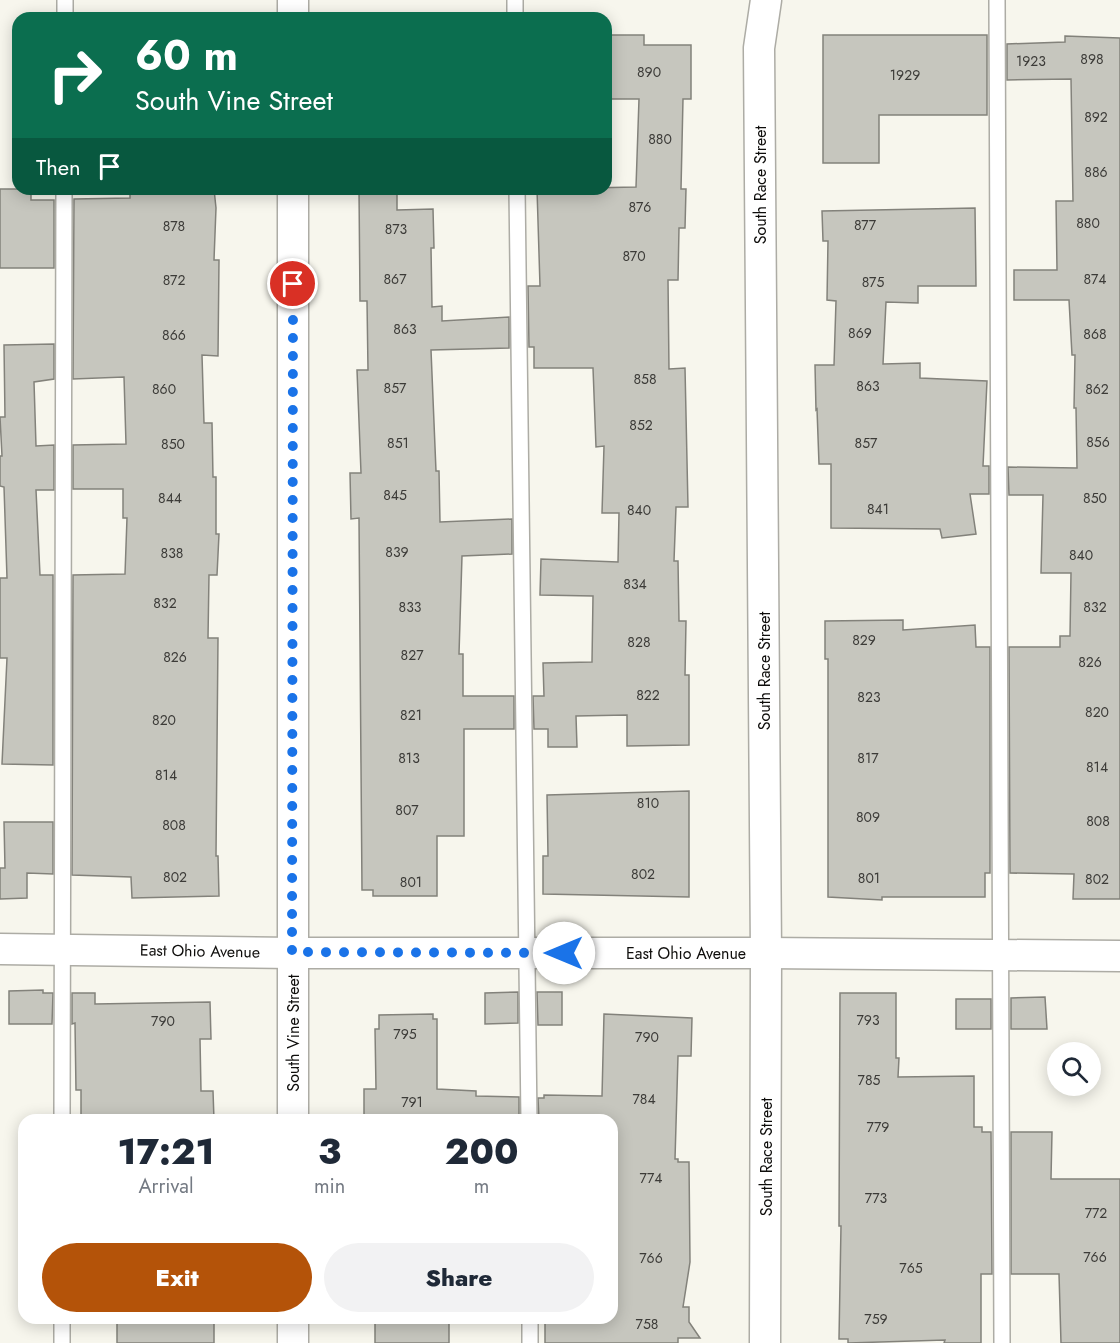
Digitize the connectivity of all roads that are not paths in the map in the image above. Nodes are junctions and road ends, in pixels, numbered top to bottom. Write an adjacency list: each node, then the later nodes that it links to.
1 (766, 0): 9 (street, South Race Street)
2 (997, 0): 11 (lane)
3 (64, 195): 7 (lane)
4 (293, 195): 8 (street, South Vine Street)
5 (517, 195): 10 (lane)
6 (0, 949): 7 (street, East Ohio Avenue)
7 (62, 950): 8 (street, East Ohio Avenue); 13 (lane)
8 (292, 952): 10 (street, East Ohio Avenue); 14 (street, South Vine Street)
9 (766, 952): 10 (street, East Ohio Avenue); 11 (street, East Ohio Avenue); 22 (street, South Race Street)
10 (528, 953): 15 (lane)
11 (1000, 955): 12 (street, East Ohio Avenue); 23 (lane)
12 (1120, 956)
13 (62, 1114)
14 (293, 1114)
15 (529, 1114)
16 (62, 1324): 19 (lane)
17 (293, 1324): 20 (street)
18 (530, 1324): 21 (lane)
19 (62, 1343)
20 (293, 1343)
21 (530, 1343)
22 (765, 1343)
23 (1002, 1343)

